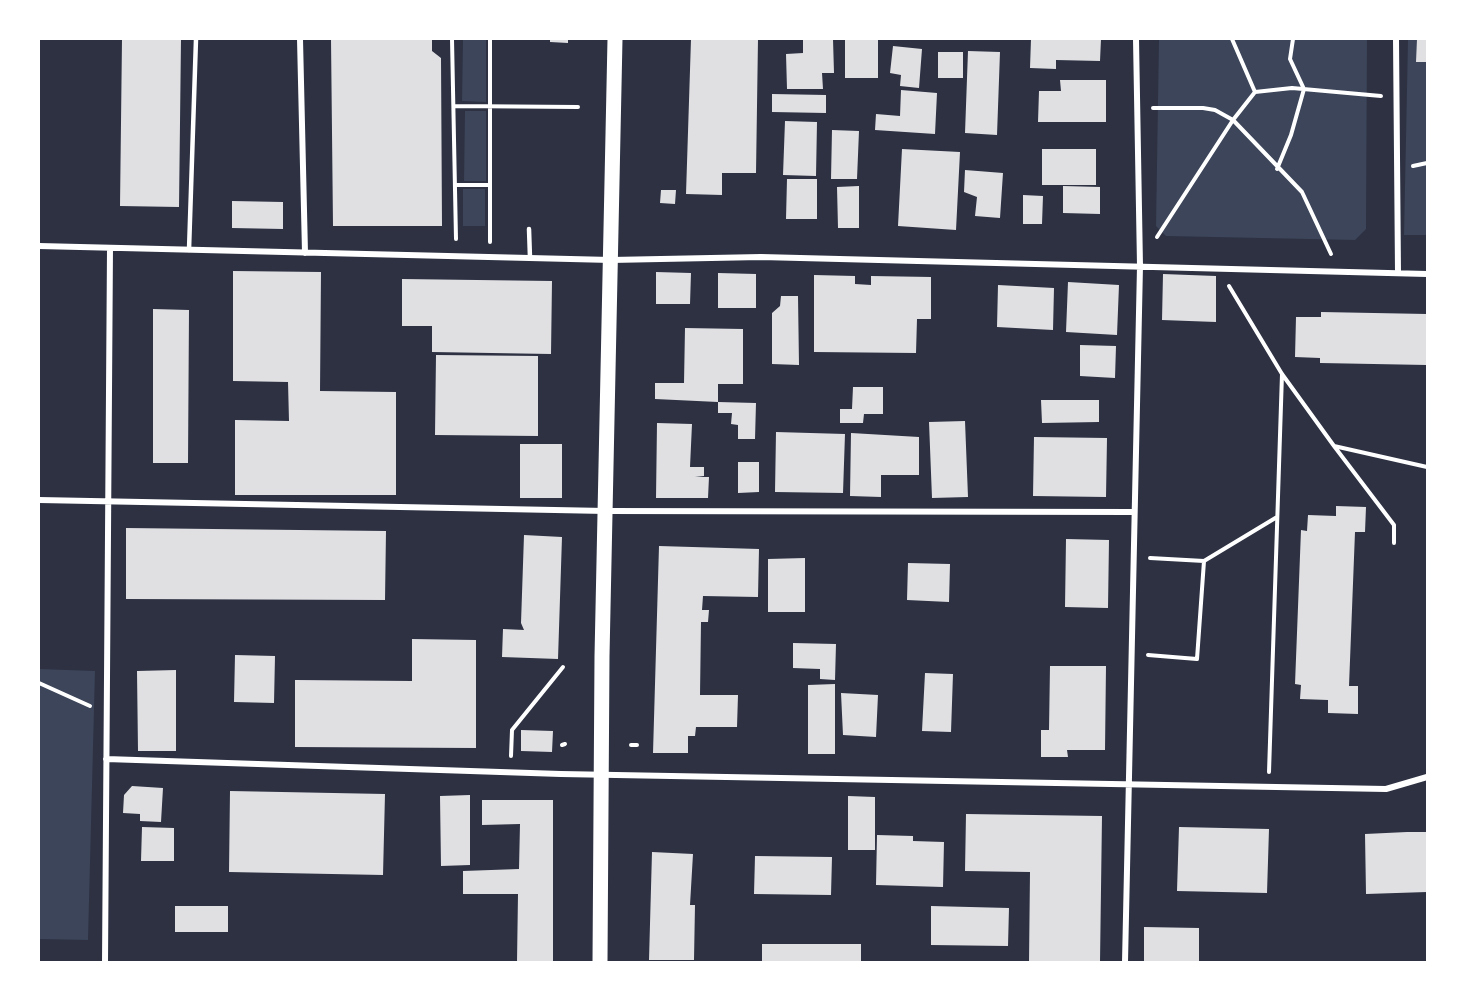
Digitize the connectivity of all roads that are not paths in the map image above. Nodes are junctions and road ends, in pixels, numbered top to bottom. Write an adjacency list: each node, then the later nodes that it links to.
1 (196, 39): 9 (lane)
2 (300, 39): 10 (street)
3 (615, 39): 12 (main road)
4 (1137, 39): 13 (street)
5 (1396, 39): 14 (street)
6 (529, 229): 11 (lane)
7 (39, 246): 8 (street)
8 (110, 248): 9 (street); 17 (street)
9 (189, 250): 10 (street)
10 (304, 253): 11 (street)
11 (530, 258): 12 (street)
12 (611, 260): 13 (street); 18 (main road)
13 (1140, 266): 14 (street); 19 (street)
14 (1398, 273): 15 (street)
15 (1427, 274)
16 (39, 500): 17 (street)
17 (109, 500): 18 (street); 20 (street)
18 (606, 511): 19 (street); 21 (main road)
19 (1133, 512): 23 (street)
20 (106, 759): 21 (street); 24 (street)
21 (602, 775): 23 (street); 25 (main road)
22 (1427, 777): 23 (street)
23 (1127, 783): 26 (street)
24 (105, 962)
25 (600, 962)
26 (1125, 962)

